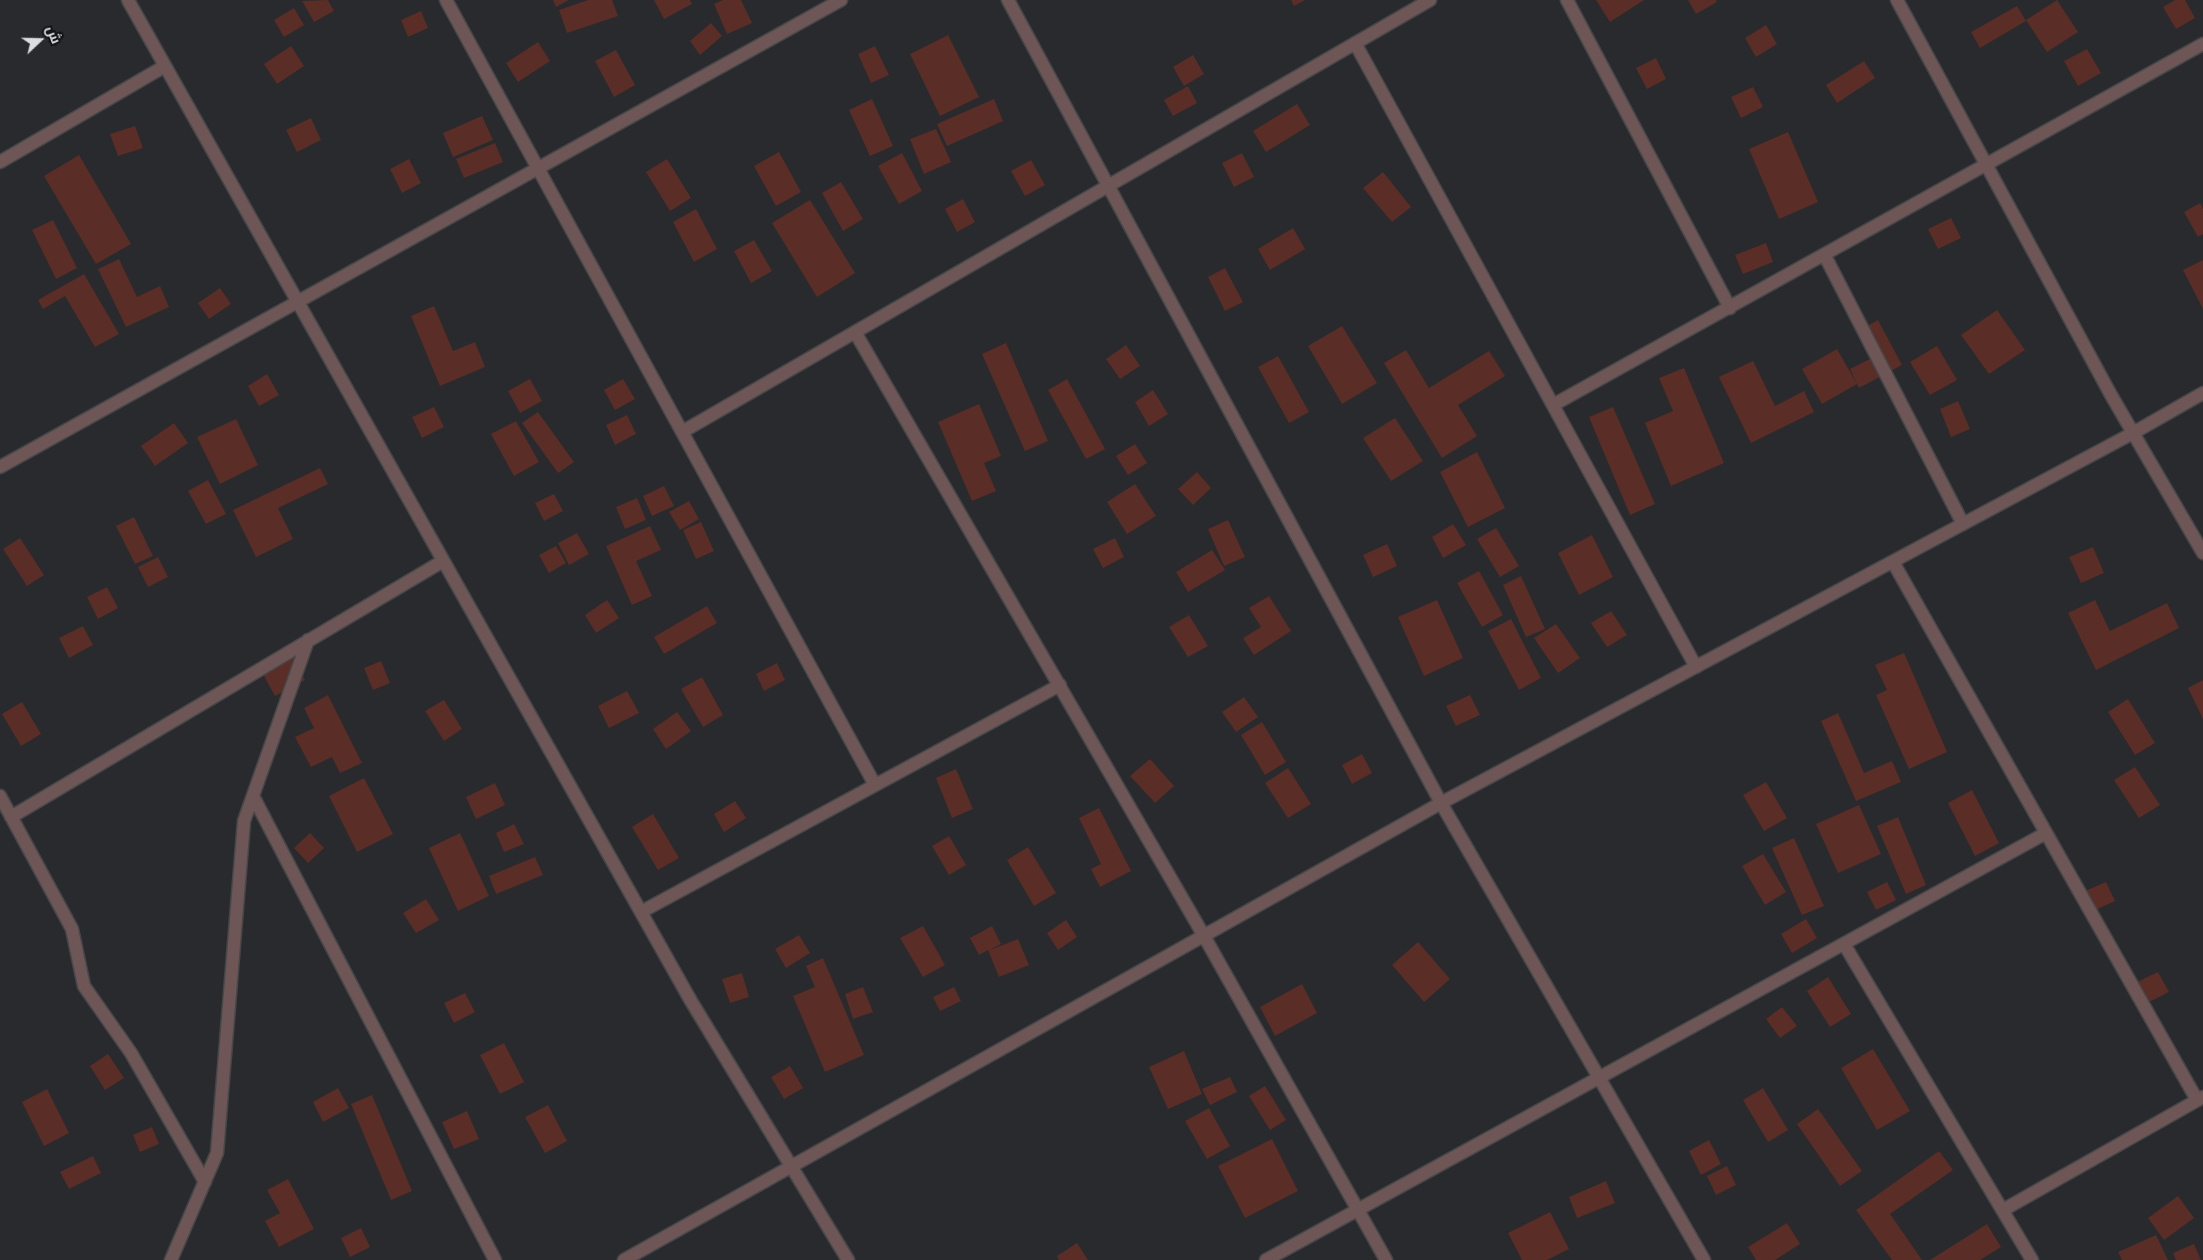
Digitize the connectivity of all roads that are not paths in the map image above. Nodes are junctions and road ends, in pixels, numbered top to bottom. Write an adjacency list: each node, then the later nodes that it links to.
1 (128, 0): 10 (street)
2 (446, 0): 13 (street)
3 (841, 0): 13 (street)
4 (1008, 0): 14 (street)
5 (1430, 0): 8 (street)
6 (1567, 0): 17 (street)
7 (1897, 0): 12 (street)
8 (1355, 43): 14 (street); 20 (street)
9 (2203, 44): 12 (street)
10 (165, 66): 11 (street); 16 (street)
11 (0, 162)
12 (1987, 166): 15 (street); 22 (street)
13 (538, 169): 16 (street); 21 (street)
14 (1108, 186): 18 (street); 34 (street)
15 (1825, 256): 17 (street); 24 (street)
16 (298, 302): 23 (street); 26 (street)
17 (1730, 308): 20 (street)
18 (856, 332): 21 (street); 30 (street)
19 (2203, 393): 22 (street)
20 (1553, 405): 29 (street)
21 (682, 432): 31 (street)
22 (2134, 433): 24 (street); 25 (street)
23 (0, 467)
24 (1963, 524): 27 (street)
25 (2203, 553)
26 (443, 561): 28 (street); 37 (street)
27 (1893, 562): 29 (street); 36 (street)
28 (308, 640): 33 (street); 35 (street)
29 (1696, 666): 34 (street)
30 (1060, 685): 31 (street); 38 (street)
31 (875, 785): 37 (street)
32 (0, 796): 35 (street)
33 (253, 796): 43 (street); 47 (street)
34 (1441, 803): 38 (street); 40 (street)
35 (11, 817): 43 (street)
36 (2046, 833): 39 (street); 41 (street)
37 (641, 912): 42 (street)
38 (1204, 936): 42 (street); 44 (street)
39 (1844, 944): 40 (street); 45 (street)
40 (1600, 1078): 44 (street); 52 (street)
41 (2200, 1098): 45 (street)
42 (792, 1167): 48 (street); 49 (street)
43 (205, 1182): 46 (street)
44 (1358, 1210): 50 (street); 51 (street)
45 (2003, 1210): 53 (street)
46 (171, 1260)
47 (495, 1260)
48 (624, 1260)
49 (848, 1260)
50 (1266, 1260)
51 (1386, 1260)
52 (1704, 1260)
53 (2032, 1260)

